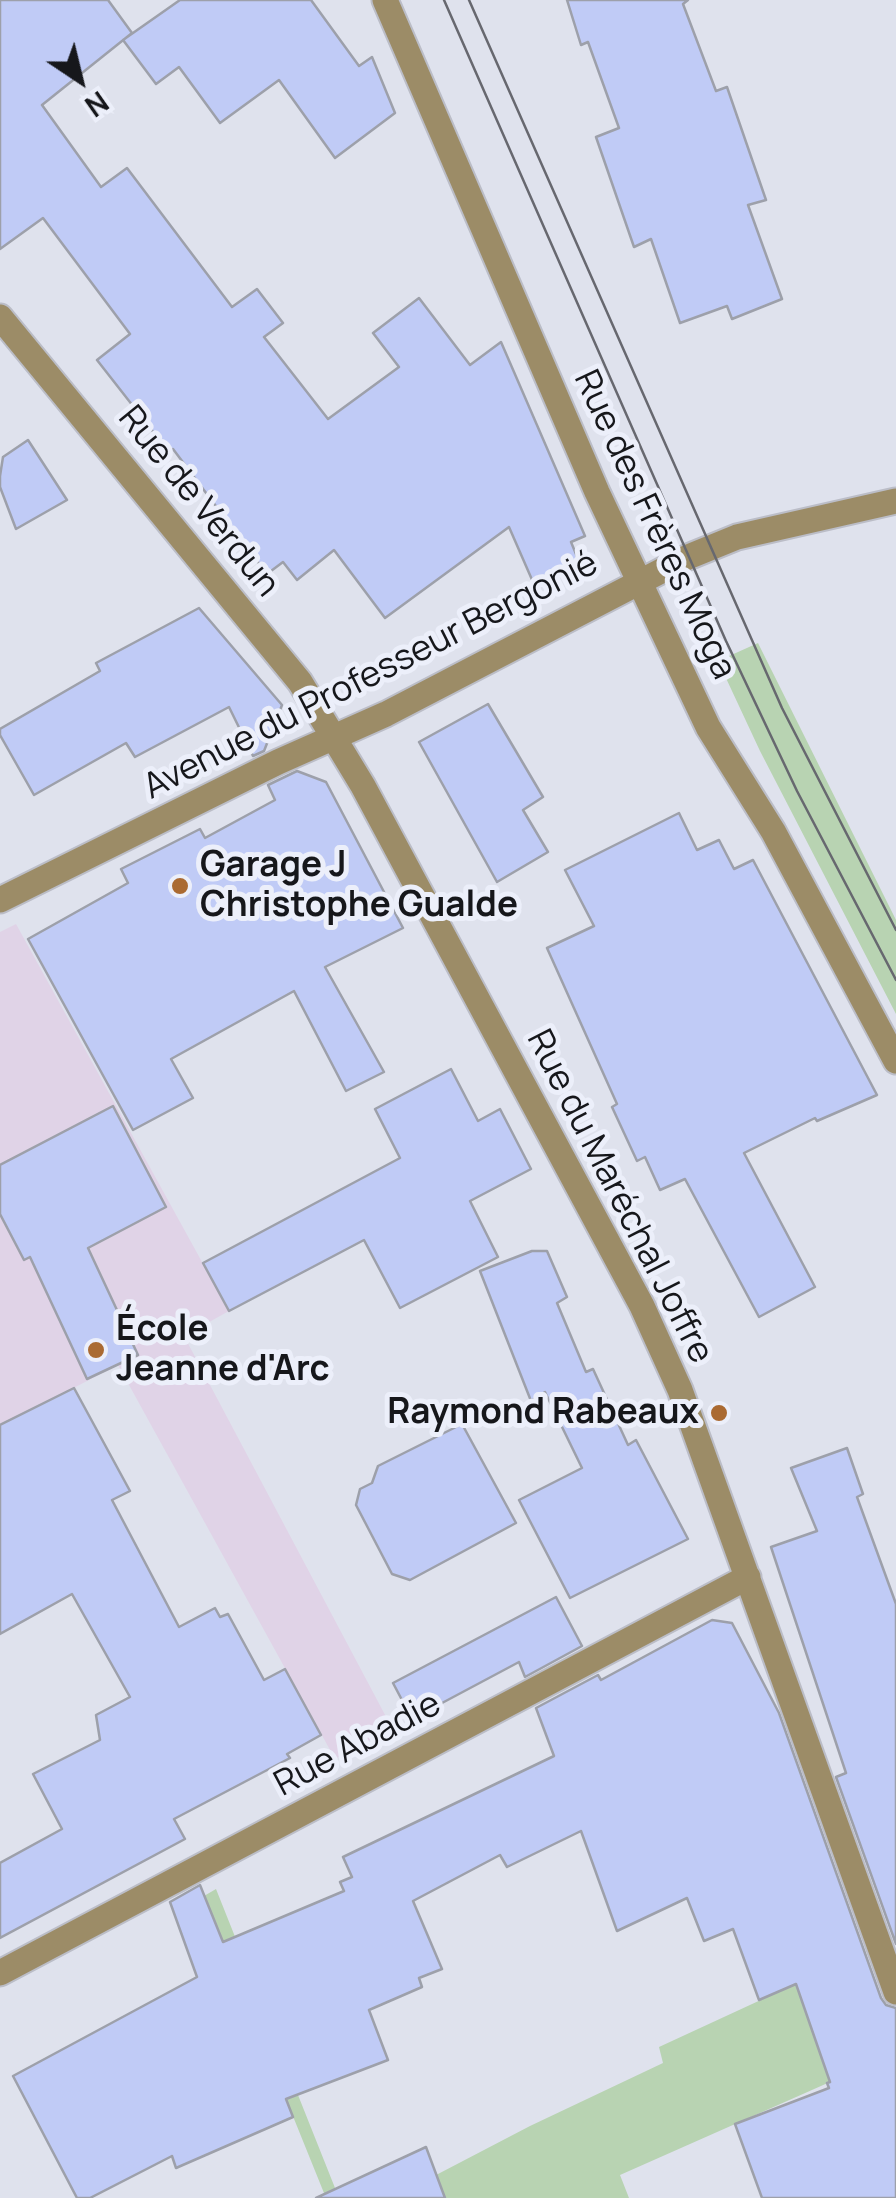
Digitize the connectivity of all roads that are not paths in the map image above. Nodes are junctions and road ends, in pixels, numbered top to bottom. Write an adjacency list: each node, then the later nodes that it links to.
1 (384, 0): 4 (street, Rue des Frères Moga)
2 (0, 317): 5 (street, Rue de Verdun)
3 (896, 500): 4 (street, Avenue du Professeur Bergonié)
4 (641, 580): 5 (street, Avenue du Professeur Bergonié); 7 (street, Rue des Frères Moga)
5 (335, 736): 6 (street, Avenue du Professeur Bergonié); 8 (street, Rue du Maréchal Joffre)
6 (0, 900)
7 (896, 1061)
8 (748, 1578): 9 (street, Rue Abadie); 10 (street, Rue du Maréchal Joffre)
9 (0, 1974)
10 (896, 1992)

